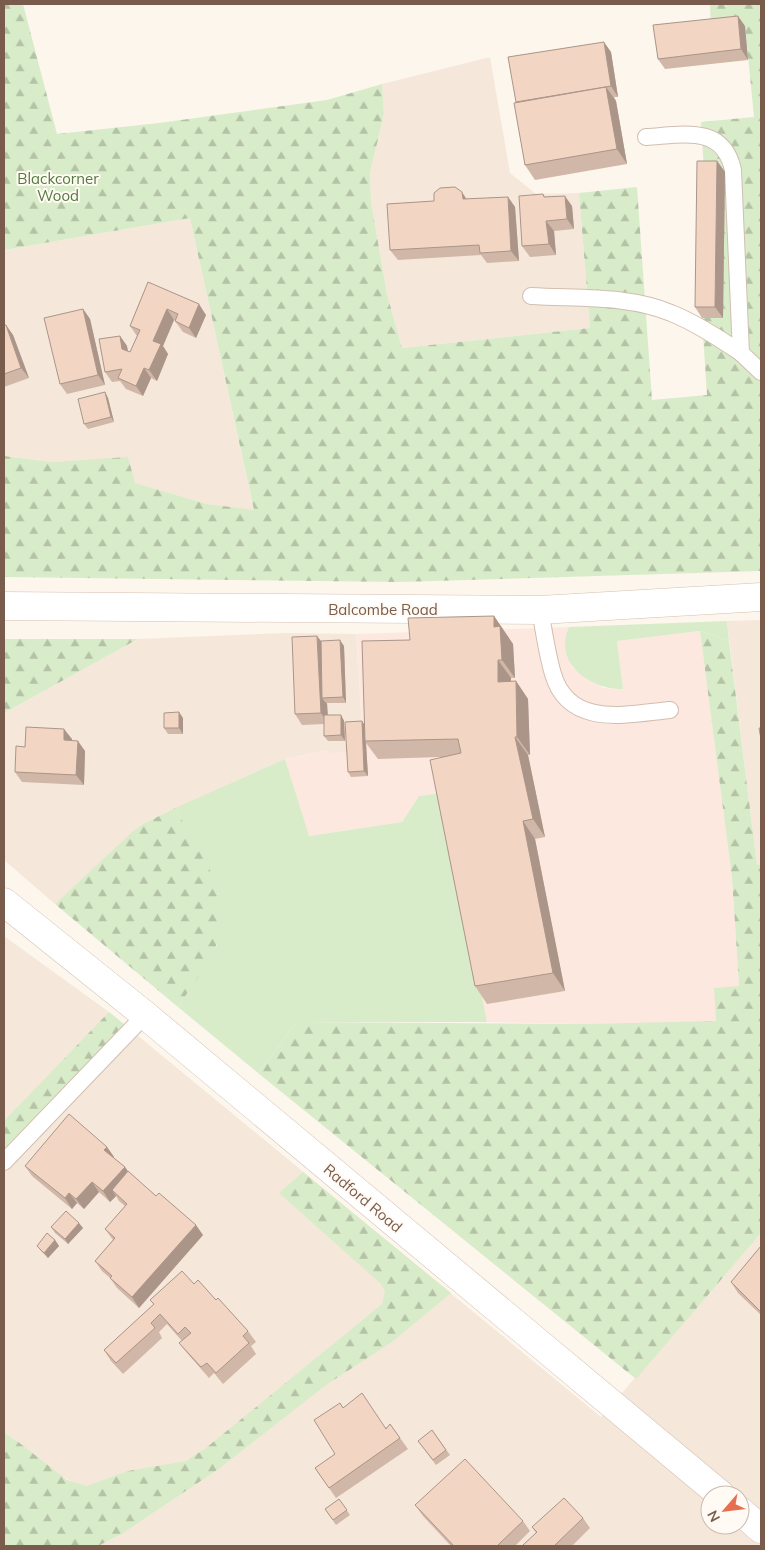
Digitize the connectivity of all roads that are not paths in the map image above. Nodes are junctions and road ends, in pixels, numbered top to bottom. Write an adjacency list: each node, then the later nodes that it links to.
1 (646, 137): 3 (lane)
2 (531, 296): 3 (lane)
3 (741, 353): 4 (lane)
4 (761, 372)
5 (761, 597): 7 (street, Balcombe Road)
6 (4, 606): 7 (street, Balcombe Road)
7 (540, 610): 8 (lane)
8 (670, 710)
9 (4, 902): 10 (street, Radford Road)
10 (145, 1015): 11 (lane); 12 (street, Radford Road)
11 (4, 1162)
12 (709, 1485)
13 (750, 1520): 14 (street)
14 (761, 1529)

